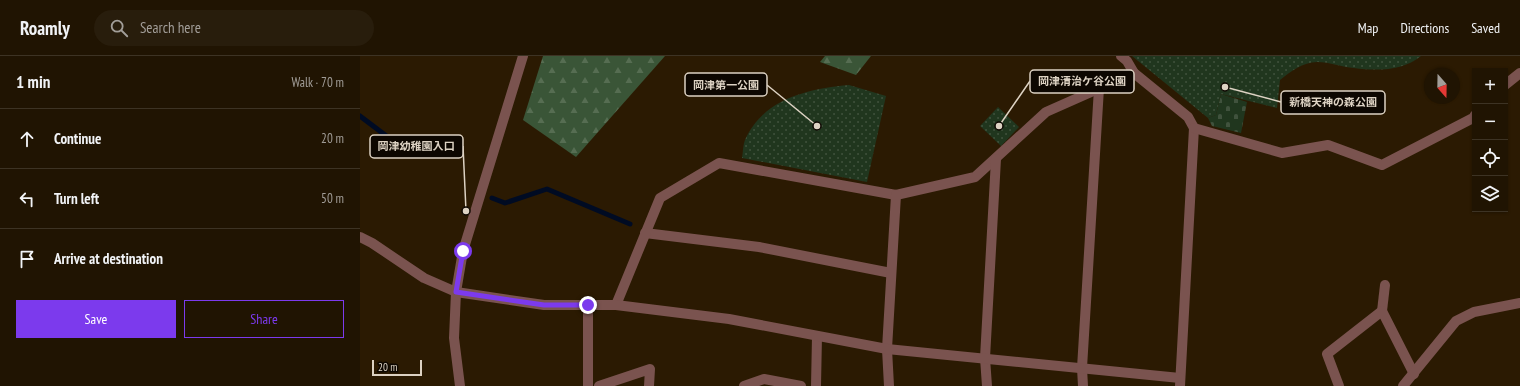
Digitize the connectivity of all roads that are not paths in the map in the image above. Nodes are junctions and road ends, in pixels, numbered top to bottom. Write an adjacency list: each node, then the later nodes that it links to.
1 (523, 56): 15 (street)
2 (1121, 56): 3 (street)
3 (1134, 73): 6 (street); 8 (street)
4 (1520, 73): 5 (street)
5 (1508, 83)
6 (1099, 88): 9 (street); 23 (street)
7 (1472, 119): 8 (street)
8 (1194, 128): 25 (street)
9 (996, 159): 10 (street); 22 (street)
10 (896, 195): 11 (street); 13 (street)
11 (645, 233): 13 (street); 18 (street)
12 (360, 237): 15 (street)
13 (891, 273): 21 (street)
14 (1385, 285): 19 (street)
15 (456, 292): 17 (street); 26 (street)
16 (1520, 303): 24 (street)
17 (588, 305): 18 (street); 27 (street)
18 (616, 305): 20 (street)
19 (1382, 311): 24 (street); 36 (street)
20 (817, 336): 21 (street); 32 (street)
21 (887, 349): 22 (street); 33 (street)
22 (985, 358): 23 (street); 34 (street)
23 (1082, 368): 25 (street); 35 (street)
24 (1414, 374): 37 (street)
25 (1180, 382)
26 (460, 386)
27 (588, 386)
28 (598, 386): 29 (street)
29 (649, 386)
30 (744, 386): 31 (street)
31 (801, 386)
32 (816, 386)
33 (889, 386)
34 (987, 386)
35 (1083, 386)
36 (1339, 386)
37 (1403, 386)

